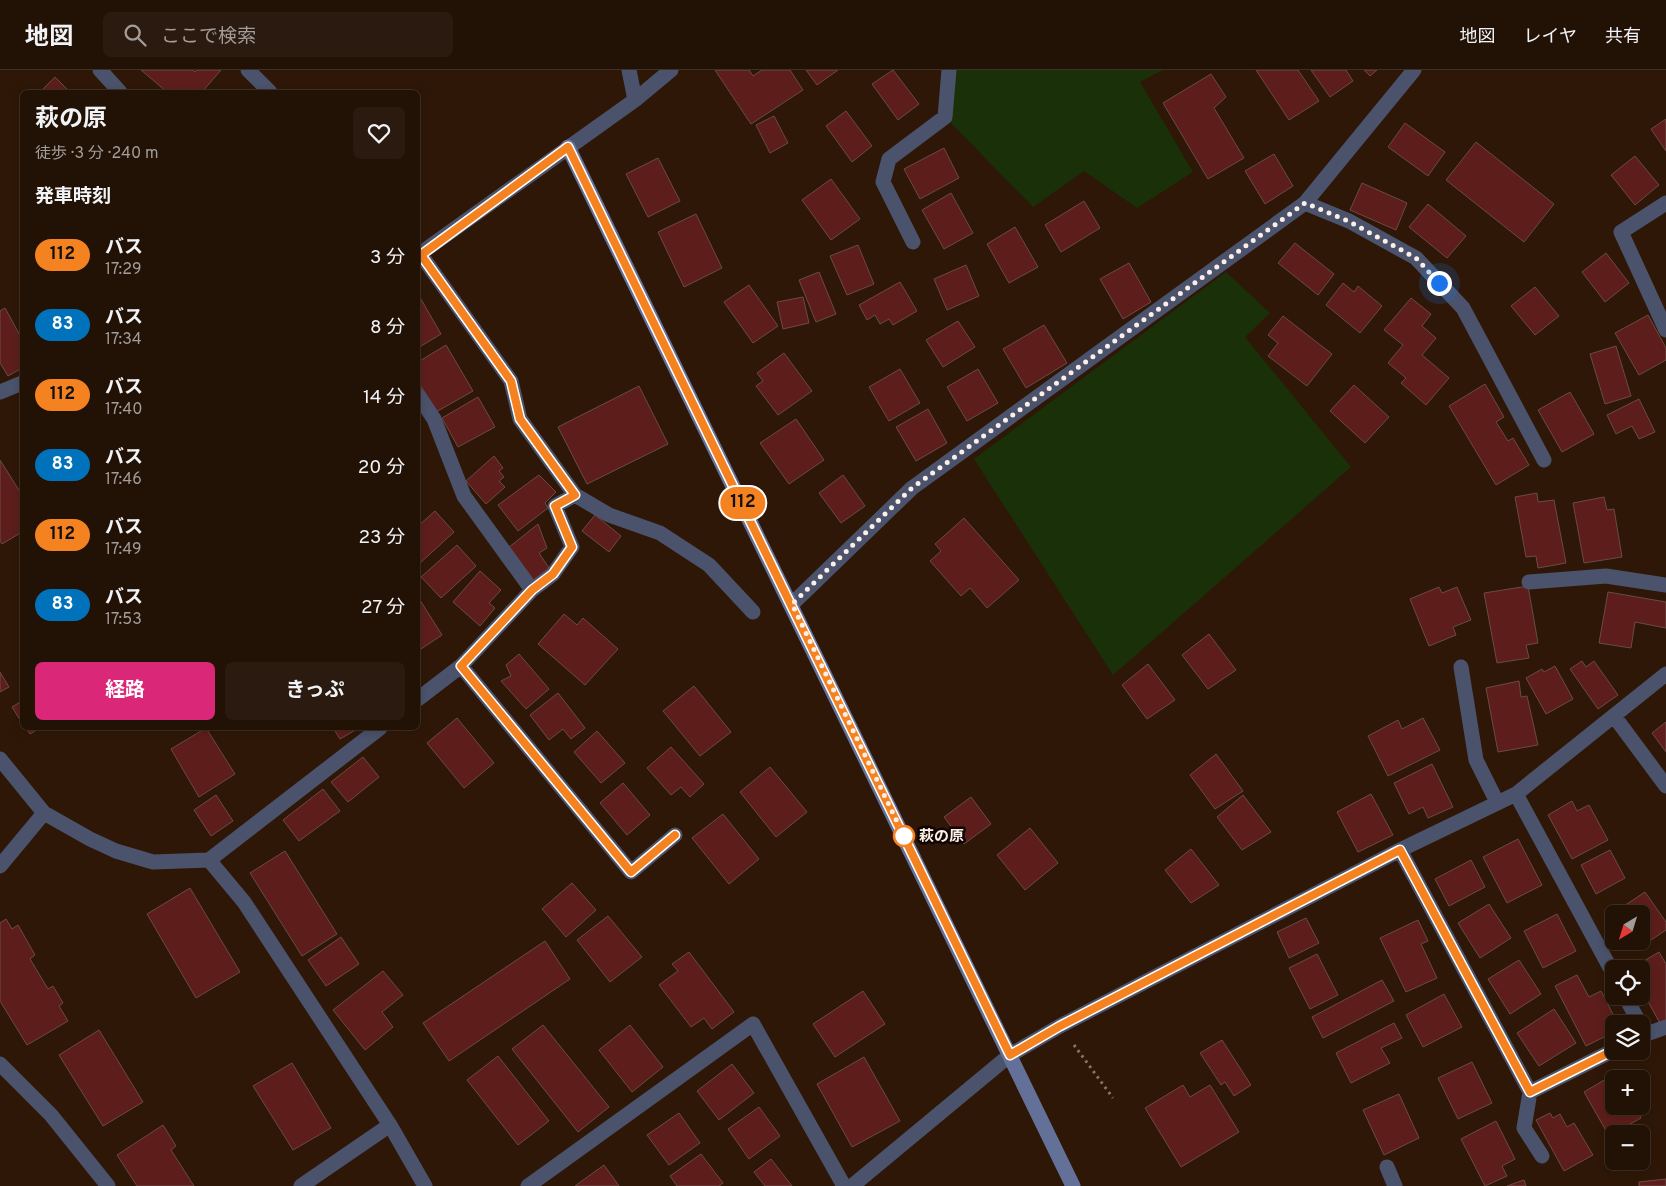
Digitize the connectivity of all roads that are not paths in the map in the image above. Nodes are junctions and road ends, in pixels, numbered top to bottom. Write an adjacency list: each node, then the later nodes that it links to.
1 (100, 70): 7 (street)
2 (629, 70): 9 (street)
3 (671, 70): 9 (street)
4 (949, 70): 13 (street)
5 (1414, 70): 11 (street)
6 (255, 72): 8 (street)
7 (118, 90)
8 (268, 90)
9 (635, 100): 10 (street)
10 (568, 147): 14 (street); 25 (street)
11 (1305, 203): 20 (street); 25 (street)
12 (1666, 203): 16 (street)
13 (913, 242)
14 (420, 254)
15 (420, 256): 21 (street)
16 (1666, 330)
17 (20, 384): 18 (street)
18 (0, 392)
19 (420, 398): 24 (street)
20 (1544, 460)
21 (575, 495): 24 (street); 26 (street)
22 (1529, 582): 23 (street)
23 (1666, 585)
24 (532, 590): 27 (street)
25 (792, 604): 46 (street)
26 (754, 612)
27 (461, 666): 30 (street); 38 (street)
28 (1461, 666): 36 (street)
29 (1666, 674): 31 (street)
30 (420, 697)
31 (1614, 716): 34 (street); 35 (street)
32 (377, 730): 40 (street)
33 (0, 759): 37 (street)
34 (1666, 786)
35 (1516, 794): 36 (street); 42 (street)
36 (1497, 802): 39 (street)
37 (44, 813): 40 (street); 41 (street)
38 (675, 835)
39 (1400, 850): 46 (street); 48 (street)
40 (209, 860): 49 (street)
41 (0, 866)
42 (1606, 960)
43 (1666, 1027): 44 (street)
44 (1650, 1029)
45 (1605, 1054): 48 (street)
46 (1010, 1055): 57 (street); 58 (street)
47 (0, 1064): 52 (street)
48 (1530, 1092): 50 (street)
49 (390, 1125): 53 (street); 54 (street)
50 (1542, 1156)
51 (1386, 1167): 59 (street)
52 (108, 1186)
53 (301, 1186)
54 (425, 1186)
55 (528, 1186): 56 (street)
56 (844, 1186)
57 (852, 1186)
58 (1073, 1186)
59 (1395, 1186)

